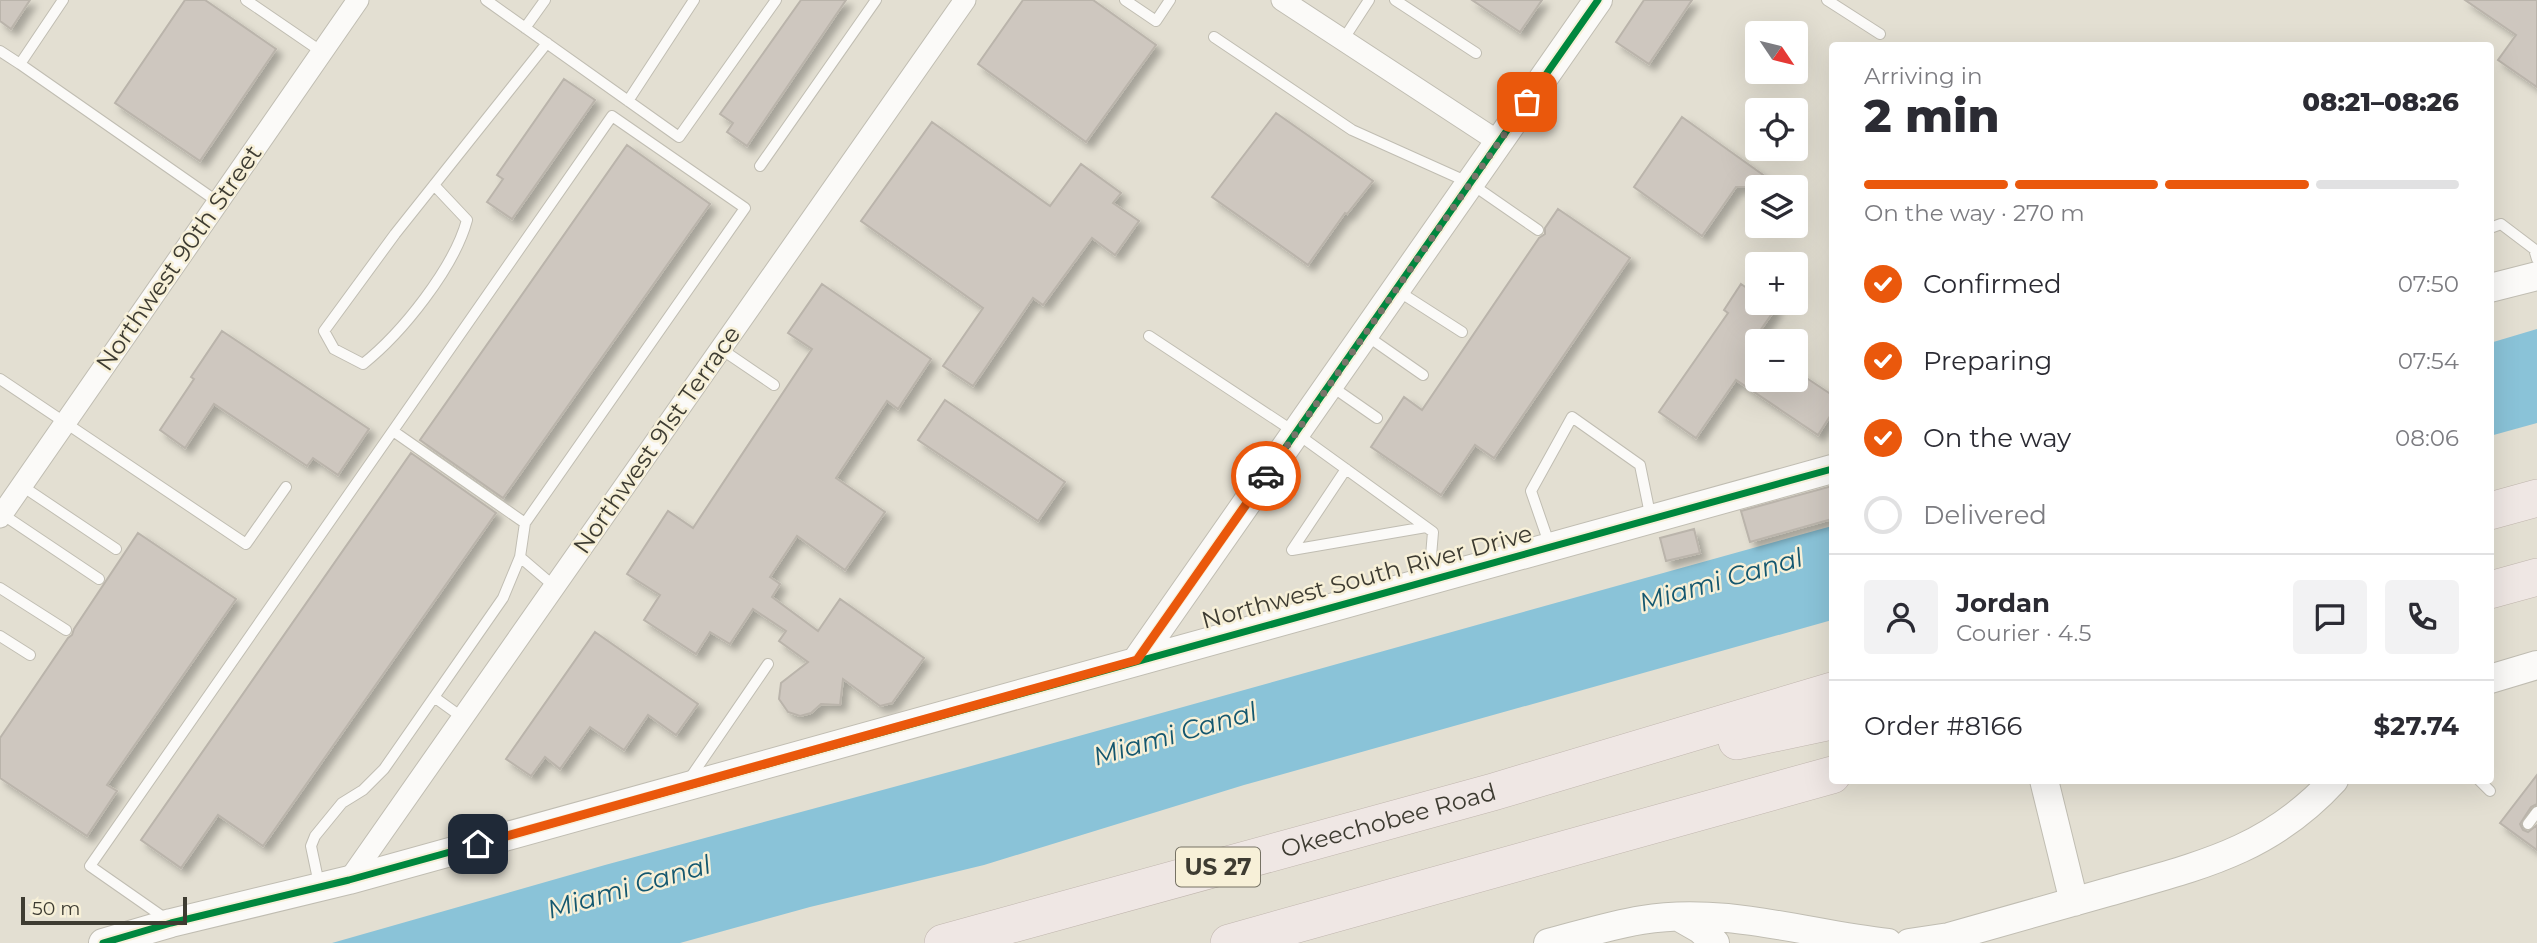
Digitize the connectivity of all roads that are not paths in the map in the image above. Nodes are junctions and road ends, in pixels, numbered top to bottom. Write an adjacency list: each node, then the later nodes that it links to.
1 (63, 0): 25 (lane)
2 (246, 0): 23 (lane)
3 (358, 0): 23 (street, Northwest 90th Street)
4 (486, 0): 17 (lane)
5 (545, 0): 17 (lane)
6 (694, 0): 26 (lane)
7 (776, 0): 26 (lane)
8 (876, 0): 28 (lane)
9 (965, 0): 41 (street, Northwest 91st Terrace)
10 (1125, 0): 11 (lane)
11 (1170, 0)
12 (1282, 0): 20 (street)
13 (1369, 0): 20 (lane)
14 (1395, 0): 24 (lane)
15 (1598, 0): 27 (street)
16 (1827, 0): 18 (lane)
17 (525, 28): 21 (lane)
18 (1881, 34)
19 (1214, 37): 29 (lane)
20 (1343, 40): 27 (street)
21 (547, 43): 26 (lane); 30 (lane)
22 (0, 51): 25 (lane)
23 (322, 52): 31 (street, Northwest 90th Street)
24 (1476, 53)
25 (20, 64): 31 (lane)
26 (628, 101)
27 (1499, 142): 29 (street)
28 (761, 166)
29 (1470, 183): 33 (lane); 37 (street)
30 (434, 185): 30 (lane)
31 (218, 202): 47 (street, Northwest 90th Street)
32 (2494, 227): 34 (lane)
33 (1538, 230)
34 (2537, 260)
35 (2537, 276): 36 (street)
36 (2494, 287)
37 (1396, 289): 38 (lane); 39 (street)
38 (1462, 332)
39 (1364, 334): 42 (lane); 45 (street)
40 (1149, 336): 49 (lane)
41 (721, 349): 44 (lane); 66 (street, Northwest 91st Terrace)
42 (1423, 375)
43 (0, 379): 47 (lane)
44 (774, 385)
45 (1329, 385): 46 (lane); 49 (street)
46 (1377, 418)
47 (66, 421): 52 (street, Northwest 90th Street); 53 (lane)
48 (393, 431): 58 (lane); 58 (lane); 93 (lane)
49 (1296, 433): 50 (lane); 72 (street)
50 (1346, 469): 59 (lane); 59 (lane)
51 (1829, 470): 57 (street, Northwest South River Drive)
52 (22, 486): 56 (street, Northwest 90th Street); 61 (lane)
53 (286, 487)
54 (2537, 498): 55 (highway)
55 (2494, 510)
56 (1, 515): 64 (lane)
57 (1651, 519): 60 (street, Northwest South River Drive); 60 (lane)
58 (525, 523): 62 (lane)
59 (1426, 527): 65 (lane)
60 (1550, 547): 65 (street, Northwest South River Drive)
61 (116, 548)
62 (520, 557): 66 (lane); 77 (lane)
63 (2537, 577): 68 (highway)
64 (99, 579)
65 (1429, 580): 72 (street, Northwest South River Drive)
66 (555, 587): 78 (street, Northwest 91st Terrace)
67 (0, 588): 69 (lane)
68 (2494, 589)
69 (66, 630)
70 (0, 636): 71 (lane)
71 (30, 655)
72 (1137, 660): 84 (street, Northwest South River Drive)
73 (768, 664): 84 (lane)
74 (2537, 665): 75 (street)
75 (2494, 678)
76 (1829, 692): 85 (highway, Okeechobee Road / US 27)
77 (434, 697): 78 (lane); 90 (lane)
78 (463, 718): 89 (street, Northwest 91st Terrace)
79 (1829, 722): 85 (highway)
80 (1829, 776): 98 (highway)
81 (2045, 784): 91 (street)
82 (2331, 784): 91 (street)
83 (2483, 784): 86 (lane)
84 (685, 786): 89 (street, Northwest South River Drive)
85 (1493, 792): 97 (highway, Okeechobee Road / US 27)
86 (2490, 792)
87 (2537, 812): 88 (lane)
88 (2528, 824)
89 (349, 880): 90 (street, Northwest South River Drive)
90 (320, 887): 93 (street, Northwest South River Drive)
91 (2074, 902): 103 (street)
92 (1679, 917): 94 (street); 95 (street); 100 (street)
93 (171, 923): 96 (street, Northwest South River Drive)
94 (1793, 928): 101 (street); 102 (street)
95 (1589, 938): 99 (street)
96 (103, 943)
97 (943, 943)
98 (1229, 943)
99 (1548, 943)
100 (1715, 943)
101 (1759, 943)
102 (1888, 943)
103 (1909, 943)

